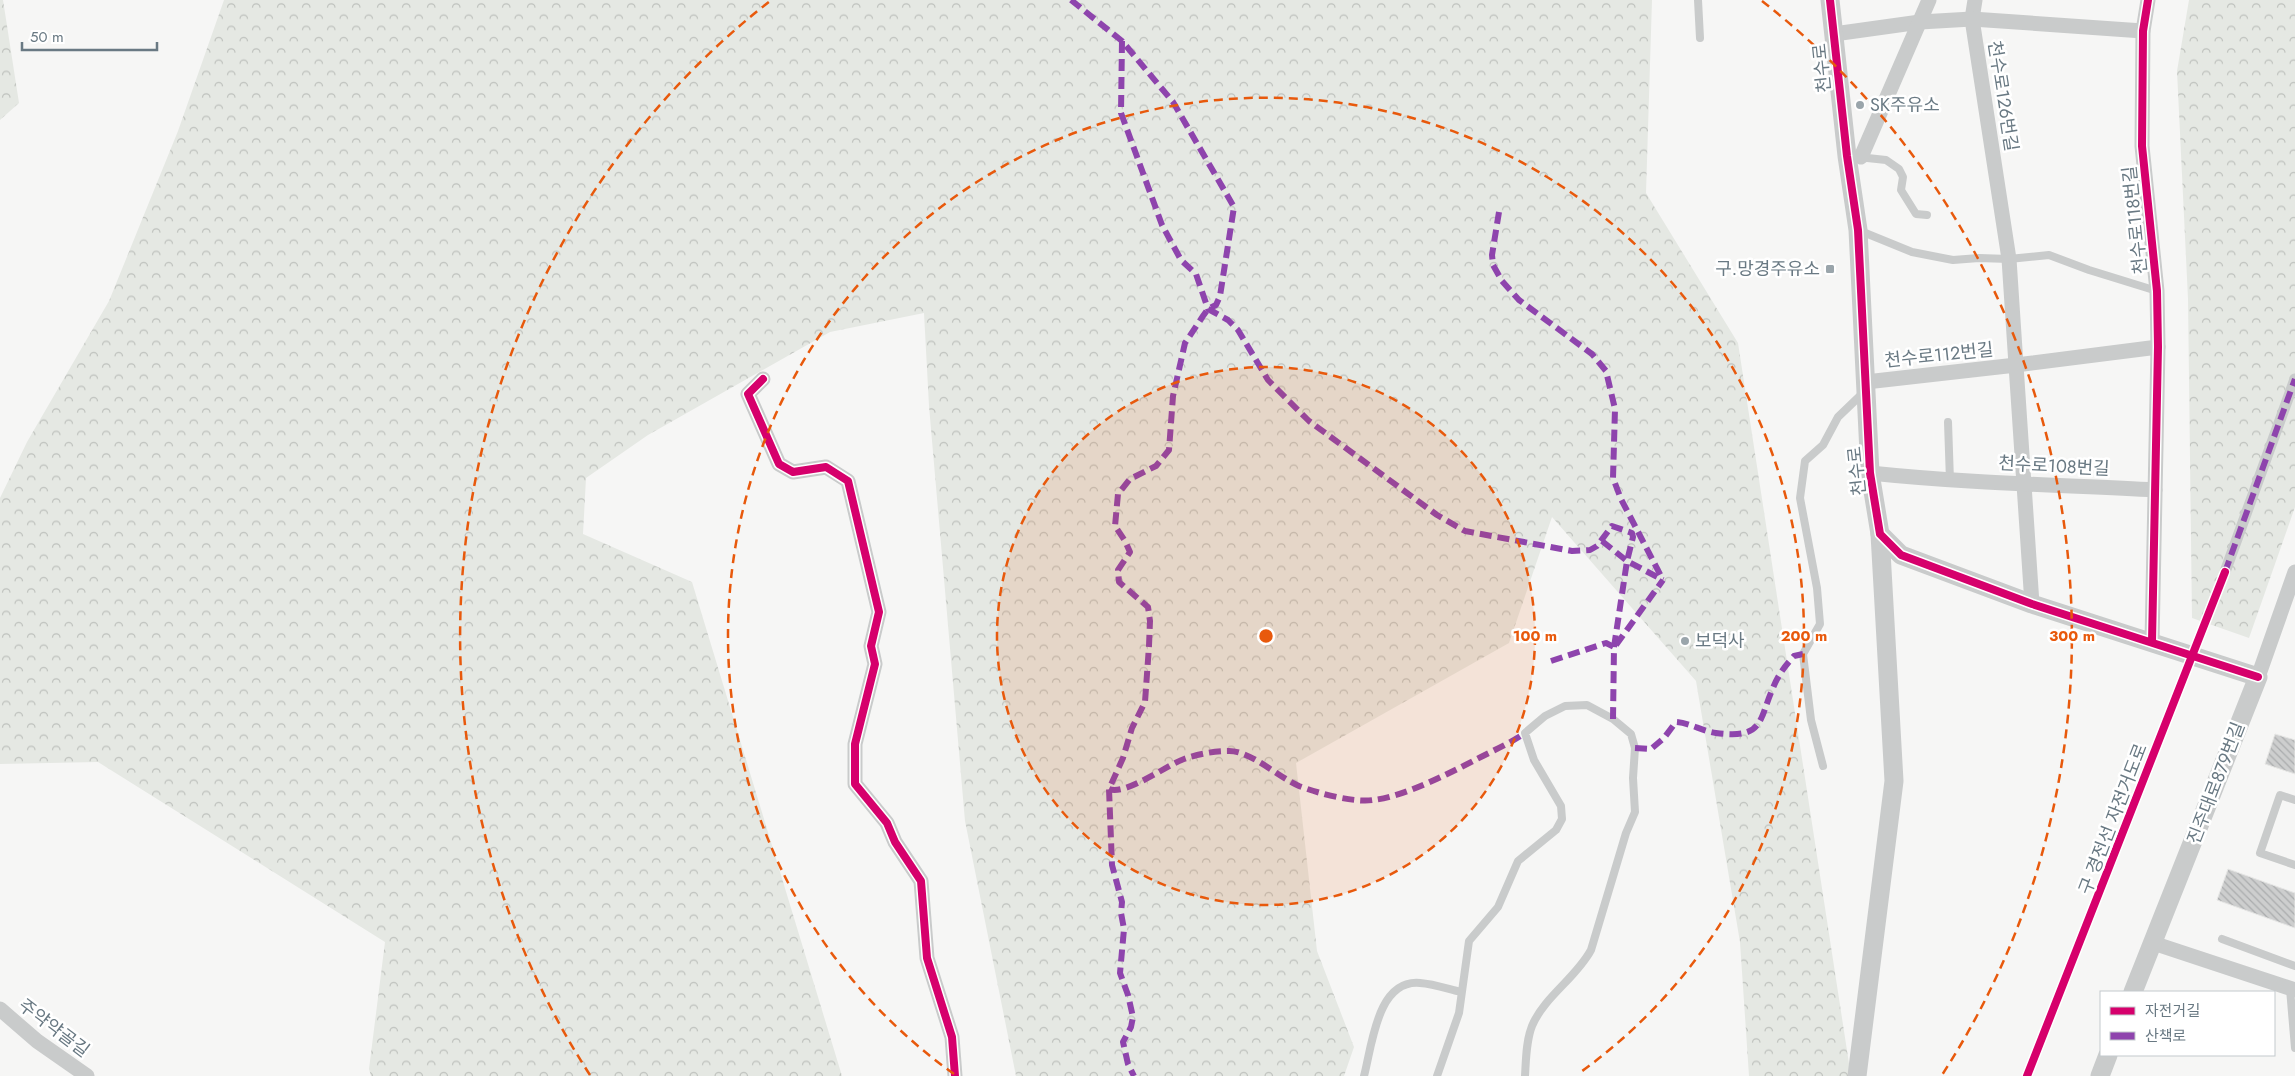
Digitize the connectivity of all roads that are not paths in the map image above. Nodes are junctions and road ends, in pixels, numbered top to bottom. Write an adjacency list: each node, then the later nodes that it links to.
1 (1698, 0): 10 (lane)
2 (1830, 0): 9 (street, 천수로)
3 (1929, 0): 7 (street)
4 (1975, 0): 6 (street, 천수로126번길)
5 (2148, 0): 8 (street)
6 (1972, 19): 7 (street, 천수로126번길); 8 (street, 천수로126번길); 14 (street, 천수로126번길)
7 (1920, 22): 9 (street, 천수로126번길); 11 (street)
8 (2143, 31): 15 (street, 천수로118번길)
9 (1834, 34): 11 (street, 천수로)
10 (1700, 38)
11 (1854, 157): 12 (lane); 13 (street, 천수로)
12 (1927, 215)
13 (1858, 230): 14 (lane, 천수로118번길); 20 (street, 천수로)
14 (2009, 259): 15 (lane, 천수로118번길); 17 (street, 천수로112번길)
15 (2157, 291): 16 (street)
16 (2158, 347): 17 (street, 천수로112번길); 25 (street)
17 (2016, 365): 20 (street, 천수로112번길); 24 (street, 천수로112번길)
18 (763, 379): 45 (street)
19 (2295, 379): 27 (street)
20 (1866, 386): 22 (street, 천수로); 32 (lane)
21 (1948, 422): 23 (lane)
22 (1870, 473): 23 (street, 천수로108번길); 26 (street, 천수로)
23 (1950, 481): 24 (street, 천수로108번길)
24 (2024, 483): 25 (street, 천수로108번길); 29 (street, 천수로112번길)
25 (2155, 490): 30 (street)
26 (1880, 534): 29 (street); 49 (street, 천수로)
27 (2225, 572)
28 (2295, 572): 31 (street, 진주대로879번길)
29 (2032, 604): 30 (street)
30 (2152, 642): 31 (street)
31 (2258, 677): 36 (street, 진주대로879번길)
32 (1823, 766)
33 (2295, 800): 34 (lane)
34 (2295, 865)
35 (2222, 938): 37 (lane)
36 (2153, 944): 38 (street); 39 (street, 진주대로879번길)
37 (2295, 966)
38 (2292, 989): 42 (lane)
39 (2133, 991)
40 (1461, 992): 46 (lane); 47 (lane); 48 (lane)
41 (0, 1009): 44 (street, 주약약골길)
42 (2295, 1048)
43 (2108, 1056): 50 (street)
44 (87, 1076)
45 (955, 1076)
46 (1364, 1076)
47 (1437, 1076)
48 (1525, 1076)
49 (1857, 1076)
50 (2100, 1076)

